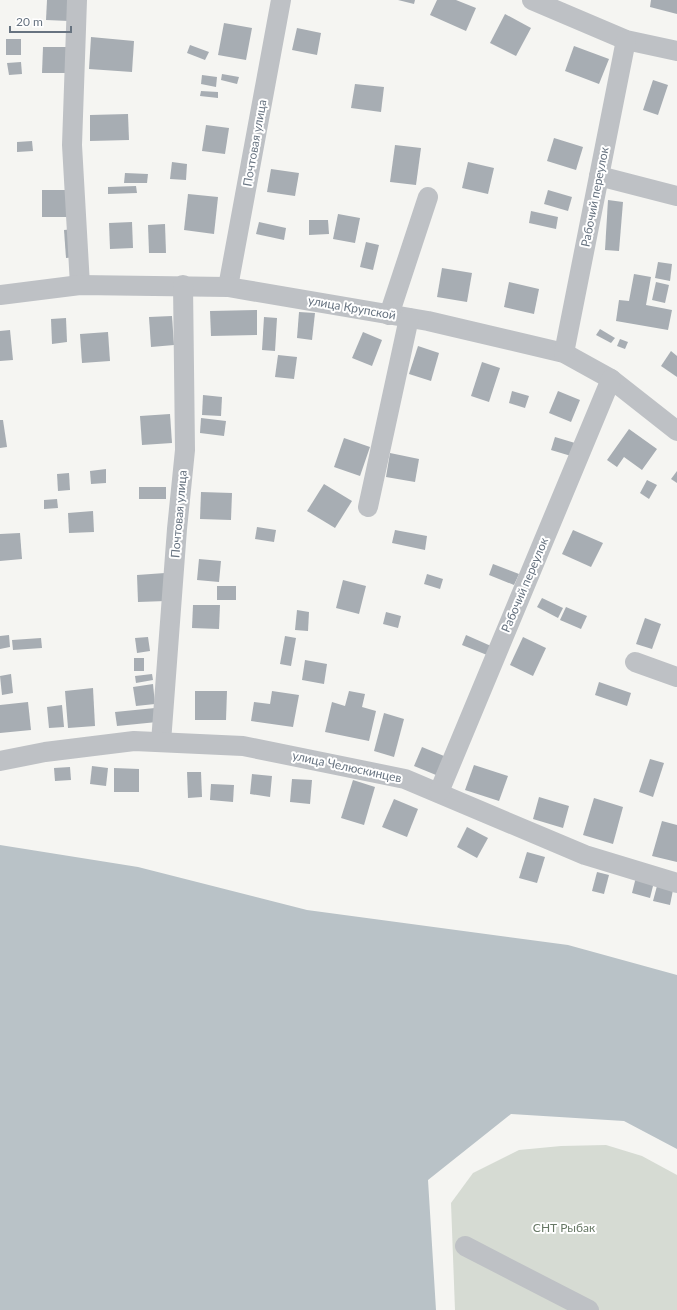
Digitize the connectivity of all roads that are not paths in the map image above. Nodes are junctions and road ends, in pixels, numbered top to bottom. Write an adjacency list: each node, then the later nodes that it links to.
1 (77, 0): 9 (street)
2 (281, 0): 11 (street, Почтовая улица)
3 (532, 0): 4 (street)
4 (626, 40): 5 (street); 6 (street, Рабочий переулок)
5 (677, 51)
6 (599, 176): 7 (street); 15 (street, Рабочий переулок)
7 (677, 196)
8 (428, 197): 13 (street)
9 (80, 285): 10 (street, улица Крупской); 12 (street, улица Крупской)
10 (183, 285): 11 (street, улица Крупской); 21 (street, Почтовая улица)
11 (228, 287): 13 (street, улица Крупской)
12 (0, 295)
13 (390, 315): 14 (street, улица Крупской)
14 (409, 318): 15 (street, улица Крупской); 18 (street)
15 (564, 354): 16 (street, улица Крупской)
16 (611, 379): 17 (street, улица Крупской); 23 (street, Рабочий переулок)
17 (677, 431)
18 (368, 507)
19 (635, 662): 20 (street)
20 (677, 677)
21 (161, 742): 22 (street, улица Челюскинцев); 23 (street, улица Челюскинцев)
22 (0, 761)
23 (439, 792): 24 (street, улица Челюскинцев)
24 (677, 884)
25 (465, 1246): 26 (street)
26 (589, 1310)

